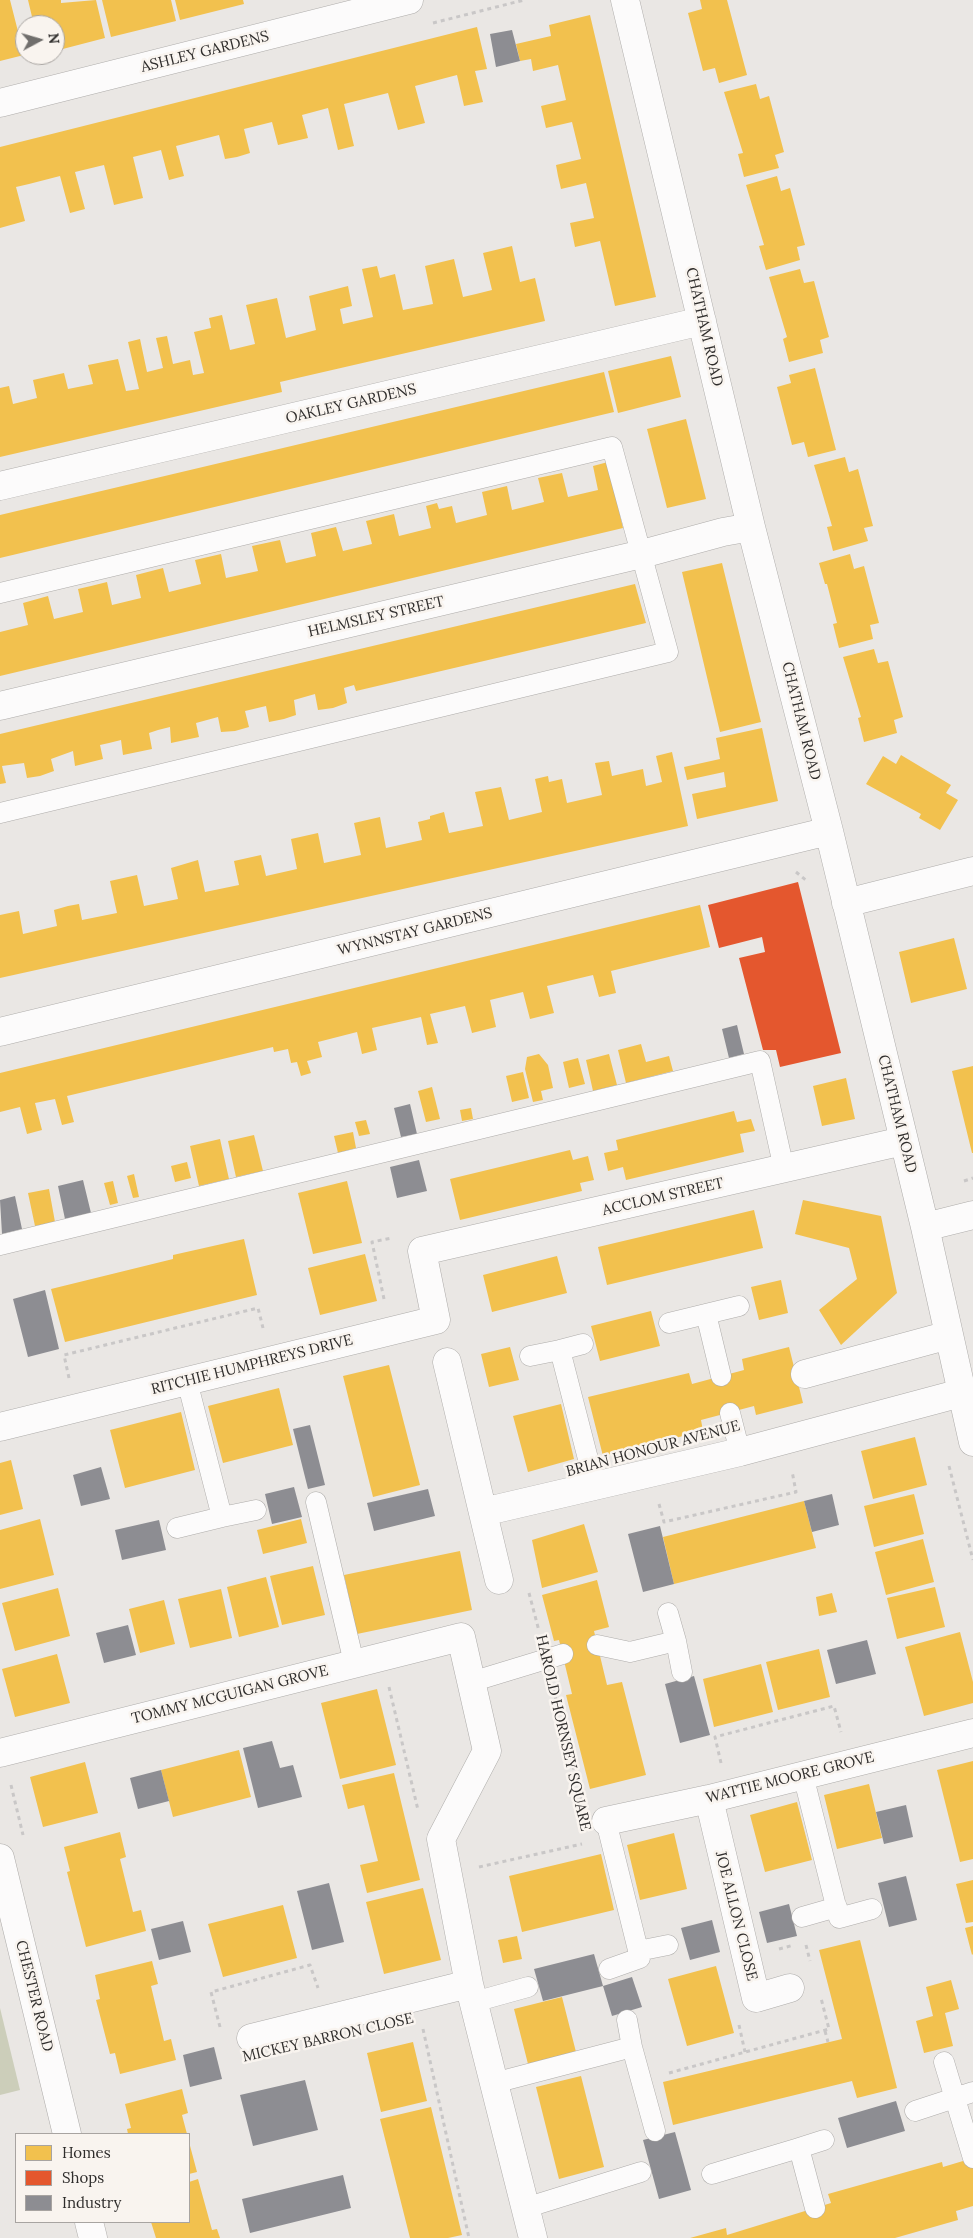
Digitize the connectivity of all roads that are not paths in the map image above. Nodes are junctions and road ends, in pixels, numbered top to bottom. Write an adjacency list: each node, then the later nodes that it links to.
1 (409, 0): 3 (street, ASHLEY GARDENS)
2 (625, 0): 4 (street, CHATHAM ROAD)
3 (0, 103)
4 (702, 321): 5 (street, OAKLEY GARDENS); 6 (street, CHATHAM ROAD)
5 (0, 486)
6 (751, 527): 7 (street, HELMSLEY STREET); 11 (street, CHATHAM ROAD)
7 (642, 554): 8 (lane); 9 (street, HELMSLEY STREET); 10 (lane)
8 (0, 593)
9 (0, 706)
10 (0, 813)
11 (830, 831): 13 (street, CHATHAM ROAD); 14 (street, WYNNSTAY GARDENS)
12 (973, 871): 13 (street)
13 (846, 903): 15 (street, CHATHAM ROAD)
14 (0, 1032)
15 (903, 1141): 16 (street, ACCLOM STREET); 18 (street, CHATHAM ROAD)
16 (784, 1169): 19 (lane); 20 (street, ACCLOM STREET)
17 (973, 1215): 18 (street)
18 (924, 1227): 24 (street, CHATHAM ROAD)
19 (0, 1245)
20 (422, 1251): 31 (street, RITCHIE HUMPHREYS DRIVE)
21 (739, 1306): 22 (lane)
22 (706, 1314): 23 (lane); 30 (lane)
23 (670, 1323)
24 (949, 1335): 29 (street); 32 (street, CHATHAM ROAD)
25 (583, 1344): 26 (lane)
26 (560, 1350): 27 (lane); 37 (lane)
27 (530, 1356)
28 (447, 1362): 40 (street)
29 (805, 1374)
30 (721, 1376)
31 (187, 1381): 34 (street, RITCHIE HUMPHREYS DRIVE); 41 (lane)
32 (961, 1393): 35 (street, CHATHAM ROAD); 36 (street, BRIAN HONOUR AVENUE)
33 (730, 1413): 36 (lane)
34 (0, 1427)
35 (973, 1442)
36 (740, 1452): 37 (street, BRIAN HONOUR AVENUE)
37 (595, 1486): 40 (street, BRIAN HONOUR AVENUE)
38 (316, 1502): 48 (lane)
39 (256, 1510): 41 (lane)
40 (483, 1512): 43 (street)
41 (222, 1517): 42 (lane)
42 (176, 1528)
43 (499, 1580)
44 (668, 1613): 45 (lane)
45 (676, 1641): 46 (lane); 49 (lane)
46 (597, 1645)
47 (554, 1657): 50 (lane)
48 (354, 1663): 50 (street, TOMMY MCGUIGAN GROVE); 52 (street, TOMMY MCGUIGAN GROVE)
49 (682, 1672)
50 (471, 1682): 65 (street)
51 (973, 1733): 53 (street, WATTIE MOORE GROVE)
52 (0, 1753)
53 (803, 1775): 54 (street, WATTIE MOORE GROVE); 57 (lane)
54 (708, 1799): 55 (street, WATTIE MOORE GROVE); 64 (street, JOE ALLON CLOSE)
55 (606, 1821): 61 (lane)
56 (0, 1858): 74 (street, CHESTER ROAD)
57 (837, 1907): 58 (lane); 59 (lane)
58 (872, 1909)
59 (802, 1917)
60 (668, 1945): 61 (lane)
61 (638, 1951): 62 (lane)
62 (609, 1969)
63 (528, 1987): 65 (lane)
64 (790, 1988)
65 (471, 1993): 67 (street); 70 (street)
66 (627, 2020): 68 (lane)
67 (251, 2038)
68 (632, 2047): 70 (lane); 73 (lane)
69 (944, 2062): 71 (lane)
70 (494, 2083): 80 (street)
71 (964, 2095): 72 (lane); 77 (lane)
72 (915, 2110)
73 (655, 2131)
74 (67, 2133)
75 (824, 2140): 76 (lane)
76 (799, 2148): 79 (lane); 81 (lane)
77 (973, 2158)
78 (641, 2172): 80 (lane)
79 (712, 2174)
80 (525, 2208): 84 (street)
81 (815, 2208)
82 (89, 2223): 83 (street)
83 (93, 2238)
84 (533, 2238)

